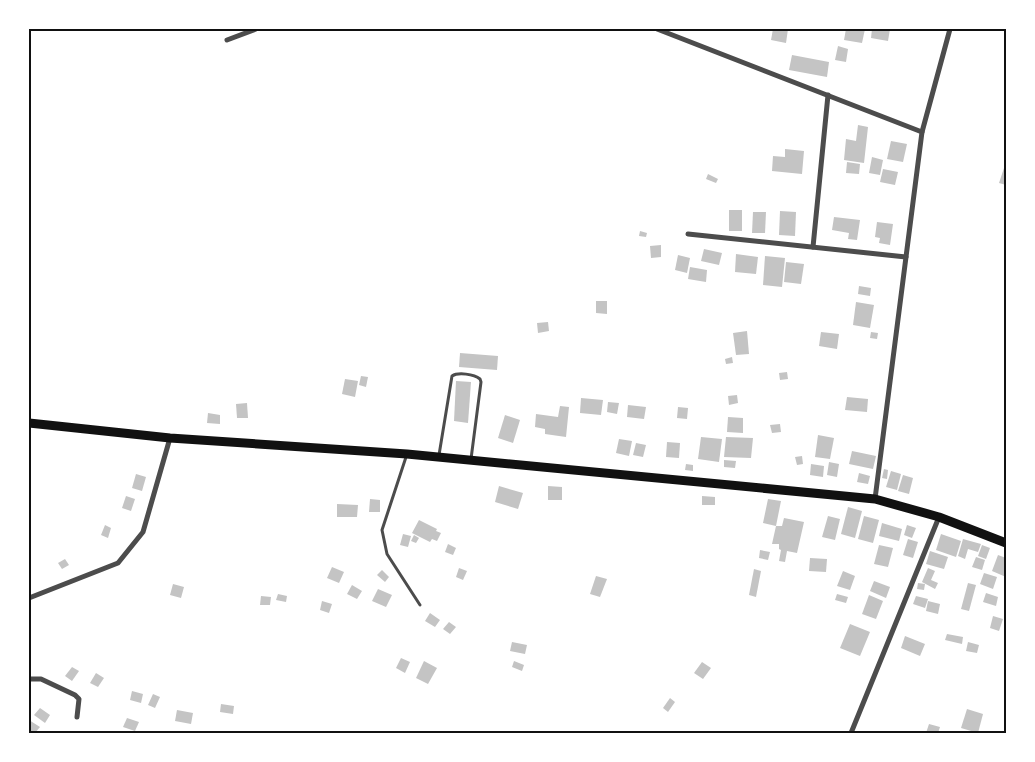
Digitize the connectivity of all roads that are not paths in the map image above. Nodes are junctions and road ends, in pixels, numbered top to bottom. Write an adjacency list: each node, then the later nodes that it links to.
1 (256, 29): 4 (street)
2 (657, 29): 5 (street)
3 (950, 29): 6 (street)
4 (227, 40)
5 (828, 95): 6 (street); 8 (street)
6 (922, 132): 9 (street)
7 (688, 234): 8 (street)
8 (813, 247): 9 (street)
9 (906, 257): 15 (street)
10 (29, 423): 11 (main road)
11 (170, 438): 12 (main road); 18 (street)
12 (407, 454): 13 (main road); 19 (lane)
13 (438, 456): 14 (main road); 14 (lane)
14 (471, 460): 15 (main road)
15 (875, 499): 16 (main road)
16 (939, 517): 17 (main road); 22 (street)
17 (1006, 543)
18 (29, 598)
19 (420, 605)
20 (29, 679): 21 (street)
21 (77, 717)
22 (851, 733)

